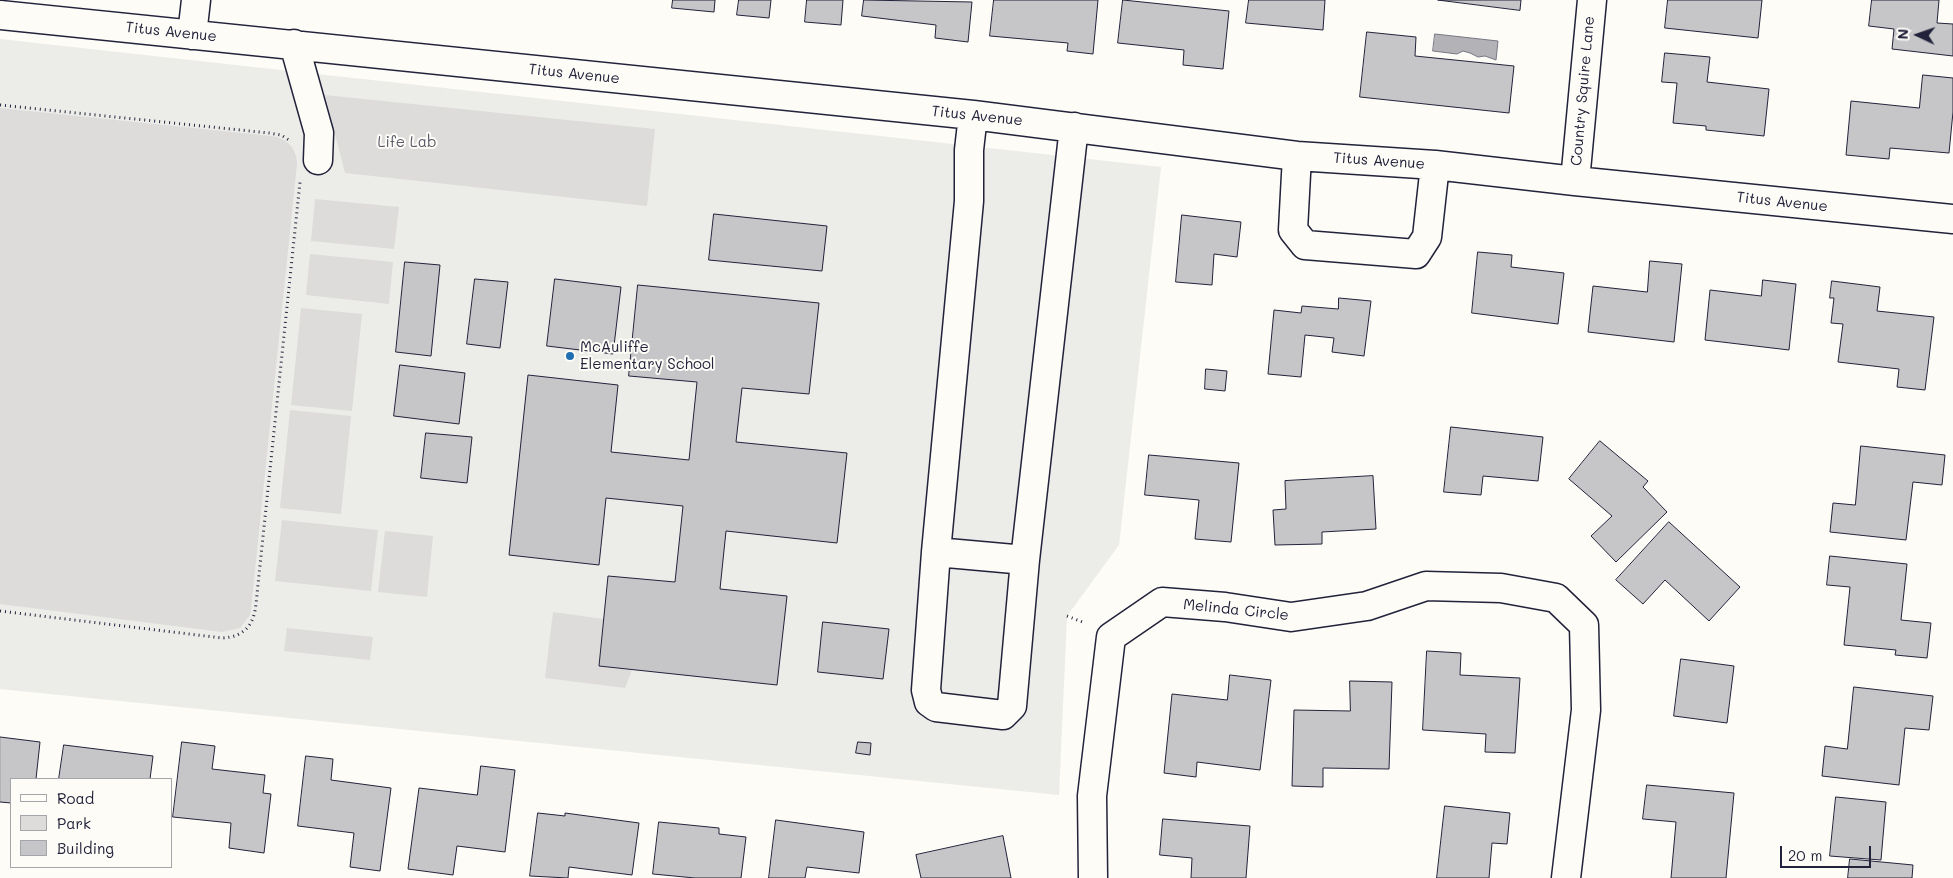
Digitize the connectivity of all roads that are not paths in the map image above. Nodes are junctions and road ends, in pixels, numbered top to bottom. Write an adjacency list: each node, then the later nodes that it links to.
1 (196, 0): 4 (street)
2 (1592, 0): 11 (street, Country Squire Lane)
3 (0, 15): 4 (street, Titus Avenue)
4 (192, 35): 5 (street, Titus Avenue)
5 (294, 44): 6 (street, Titus Avenue); 9 (street)
6 (973, 115): 7 (street, Titus Avenue); 13 (street)
7 (1074, 127): 8 (street, Titus Avenue); 14 (street)
8 (1297, 156): 10 (street, Titus Avenue); 10 (street)
9 (318, 160)
10 (1435, 165): 11 (street, Titus Avenue)
11 (1575, 181): 12 (street, Titus Avenue)
12 (1953, 219)
13 (936, 552): 14 (street); 14 (street)
14 (1025, 560)
15 (1093, 878): 16 (street, Melinda Circle)
16 (1566, 878)

